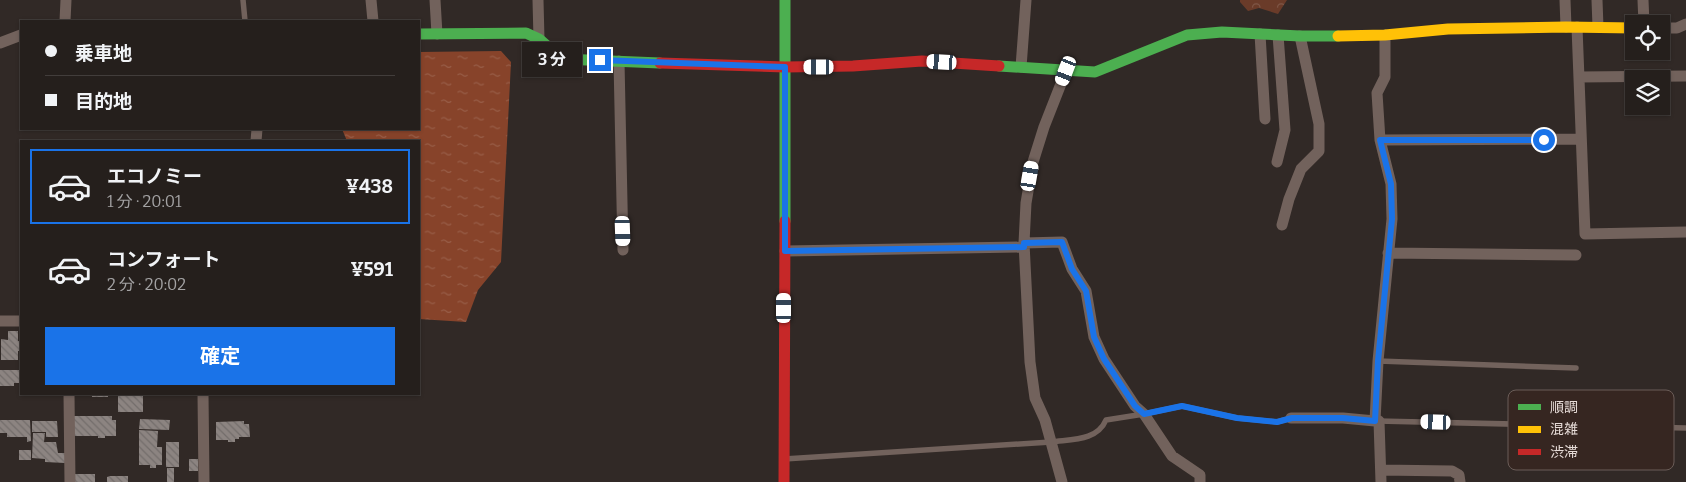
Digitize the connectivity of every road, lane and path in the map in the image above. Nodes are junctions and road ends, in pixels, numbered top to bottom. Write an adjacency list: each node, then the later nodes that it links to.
1 (66, 0): 12 (street)
2 (243, 0): 13 (lane)
3 (371, 0): 14 (street)
4 (435, 0): 21 (street)
5 (538, 0): 27 (street)
6 (785, 0): 30 (street)
7 (1026, 0): 31 (street)
8 (1564, 0): 16 (street)
9 (1597, 0): 17 (street)
10 (1643, 0): 11 (street)
11 (1644, 15)
12 (66, 20)
13 (245, 20)
14 (374, 20)
15 (1686, 24): 19 (street)
16 (1571, 27): 17 (street); 24 (street); 34 (street)
17 (1598, 27): 18 (street)
18 (1625, 28)
19 (1670, 28)
20 (420, 34): 21 (street)
21 (438, 34): 27 (street)
22 (1260, 34): 23 (street); 32 (street); 35 (street)
23 (1278, 35): 26 (street); 38 (street)
24 (1386, 35): 26 (street); 37 (street)
25 (20, 36): 28 (street)
26 (1300, 36): 39 (street)
27 (539, 38): 29 (street)
28 (0, 43)
29 (619, 61): 30 (street); 42 (street)
30 (785, 67): 31 (street); 43 (street)
31 (1021, 67): 32 (street)
32 (1066, 71): 41 (street)
33 (1686, 76): 34 (street)
34 (1579, 77): 36 (street)
35 (1264, 119)
36 (1581, 139): 37 (street); 40 (street)
37 (1380, 140): 44 (street)
38 (1277, 162)
39 (1282, 225)
40 (1686, 232)
41 (1024, 245): 43 (street); 52 (street); 56 (street)
42 (624, 250)
43 (785, 251): 57 (street)
44 (1388, 254): 45 (street); 48 (street)
45 (1576, 255)
46 (0, 321): 47 (street)
47 (20, 321)
48 (1378, 361): 49 (lane); 54 (street)
49 (1576, 368)
50 (69, 395): 59 (street)
51 (203, 395): 60 (street)
52 (1144, 414): 53 (lane); 56 (lane); 63 (street)
53 (1292, 418): 54 (street)
54 (1377, 421): 55 (lane); 58 (street)
55 (1508, 424)
56 (1051, 442): 57 (lane); 62 (street)
57 (784, 459): 61 (street)
58 (1381, 470): 64 (street); 65 (street)
59 (70, 482)
60 (204, 482)
61 (784, 482)
62 (1062, 482)
63 (1200, 482)
64 (1382, 482)
65 (1460, 482)

